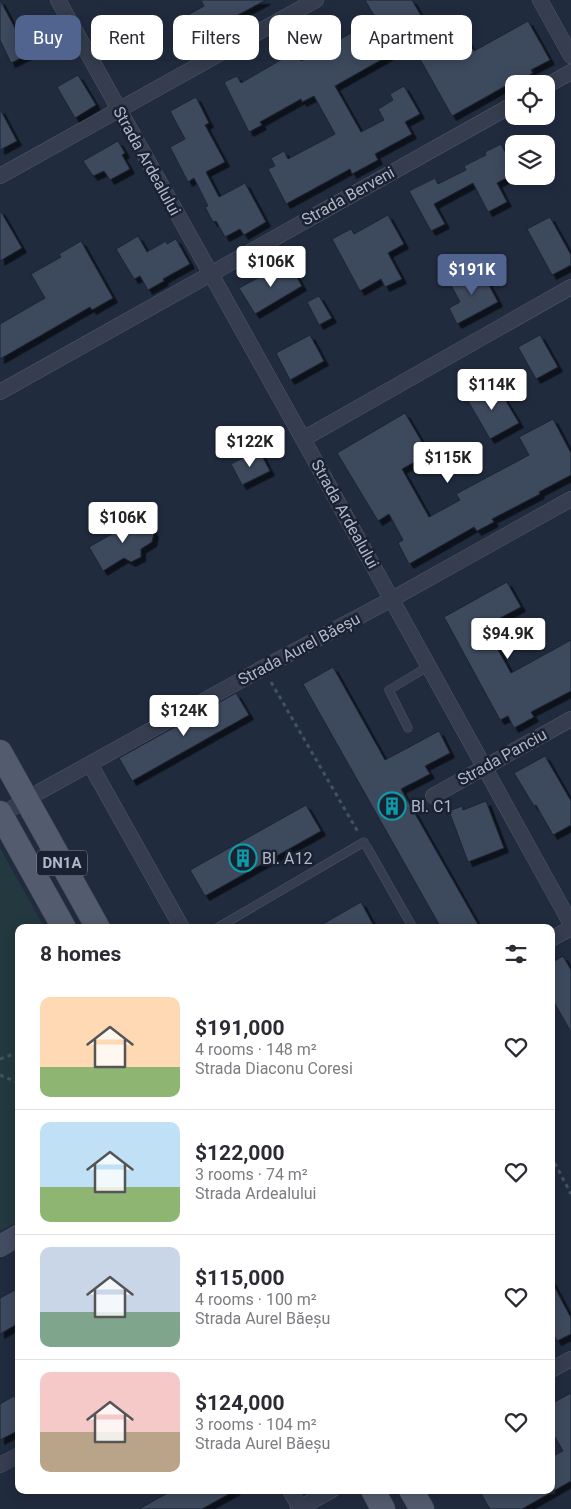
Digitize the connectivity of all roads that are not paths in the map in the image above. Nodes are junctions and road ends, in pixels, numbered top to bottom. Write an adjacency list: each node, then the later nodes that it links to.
1 (58, 0): 7 (street, Strada Ardealului)
2 (316, 0): 7 (street)
3 (540, 0): 4 (street)
4 (571, 56)
5 (571, 72): 6 (street)
6 (555, 81)
7 (118, 109): 9 (street); 10 (street, Strada Ardealului)
8 (505, 109): 10 (street, Strada Berveni)
9 (0, 176)
10 (210, 273): 12 (street, Strada Berveni); 13 (street, Strada Ardealului)
11 (571, 287): 13 (street)
12 (0, 392)
13 (303, 439): 15 (street, Strada Ardealului)
14 (571, 500): 15 (street, Strada Aurel Băeșu)
15 (392, 600): 16 (street, Strada Ardealului); 20 (street, Strada Aurel Băeșu)
16 (429, 666): 18 (lane); 21 (street, Strada Ardealului)
17 (571, 719): 21 (street, Strada Panciu)
18 (408, 728)
19 (0, 752): 23 (main road, DN1A)
20 (90, 764): 23 (street, Strada Aurel Băeșu); 27 (street)
21 (485, 767): 22 (street, Strada Panciu); 30 (street, Strada Ardealului)
22 (433, 796)
23 (26, 799): 24 (street, Strada Aurel Băeșu); 26 (main road, DN1A)
24 (1, 814): 25 (main road, DN1A)
25 (62, 924)
26 (96, 924)
27 (180, 924)
28 (224, 924): 29 (lane)
29 (411, 924)
30 (571, 926): 31 (street)
31 (555, 936)
32 (15, 1237): 33 (street)
33 (0, 1246)
34 (571, 1358): 35 (street)
35 (555, 1368)
36 (15, 1457): 37 (street)
37 (0, 1465)
38 (292, 1494): 42 (street)
39 (325, 1494): 42 (street)
40 (375, 1494): 43 (main road)
41 (413, 1494): 44 (main road)
42 (299, 1508)
43 (384, 1509)
44 (422, 1509)

